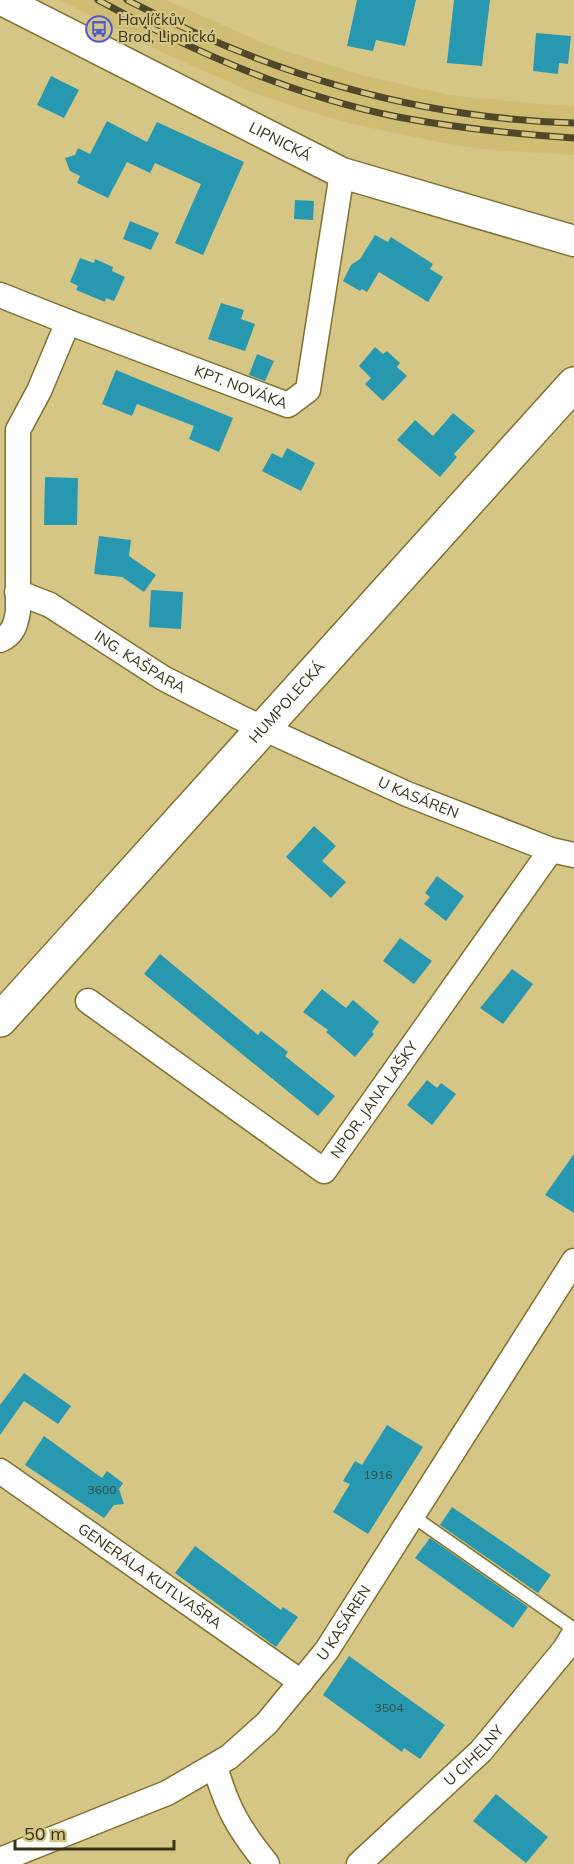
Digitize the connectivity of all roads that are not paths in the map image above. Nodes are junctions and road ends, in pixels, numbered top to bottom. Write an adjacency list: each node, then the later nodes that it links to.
1 (2, 0): 2 (street, LIPNICKÁ)
2 (342, 173): 3 (street, LIPNICKÁ); 5 (street, KPT. NOVÁKA)
3 (574, 241)
4 (0, 295): 5 (street, KPT. NOVÁKA)
5 (68, 322): 7 (street)
6 (574, 384): 10 (main road, HUMPOLECKÁ)
7 (9, 429): 8 (street)
8 (17, 592): 9 (street); 10 (street, ING. KAŠPARA)
9 (0, 640)
10 (266, 728): 11 (street, U KASÁREN); 14 (main road, HUMPOLECKÁ)
11 (550, 850): 12 (street, U KASÁREN); 13 (street, NPOR. JANA LAŠKY)
12 (574, 855)
13 (88, 1001)
14 (0, 1020)
15 (574, 1261): 17 (street, U KASÁREN)
16 (0, 1471): 19 (street, GENERÁLA KUTLVAŠRA)
17 (411, 1515): 18 (lane); 19 (street, U KASÁREN)
18 (574, 1631): 23 (street, U CIHELNY)
19 (300, 1682): 20 (street, U KASÁREN)
20 (215, 1766): 21 (street, U KASÁREN); 22 (street)
21 (0, 1860)
22 (267, 1864)
23 (359, 1864)

